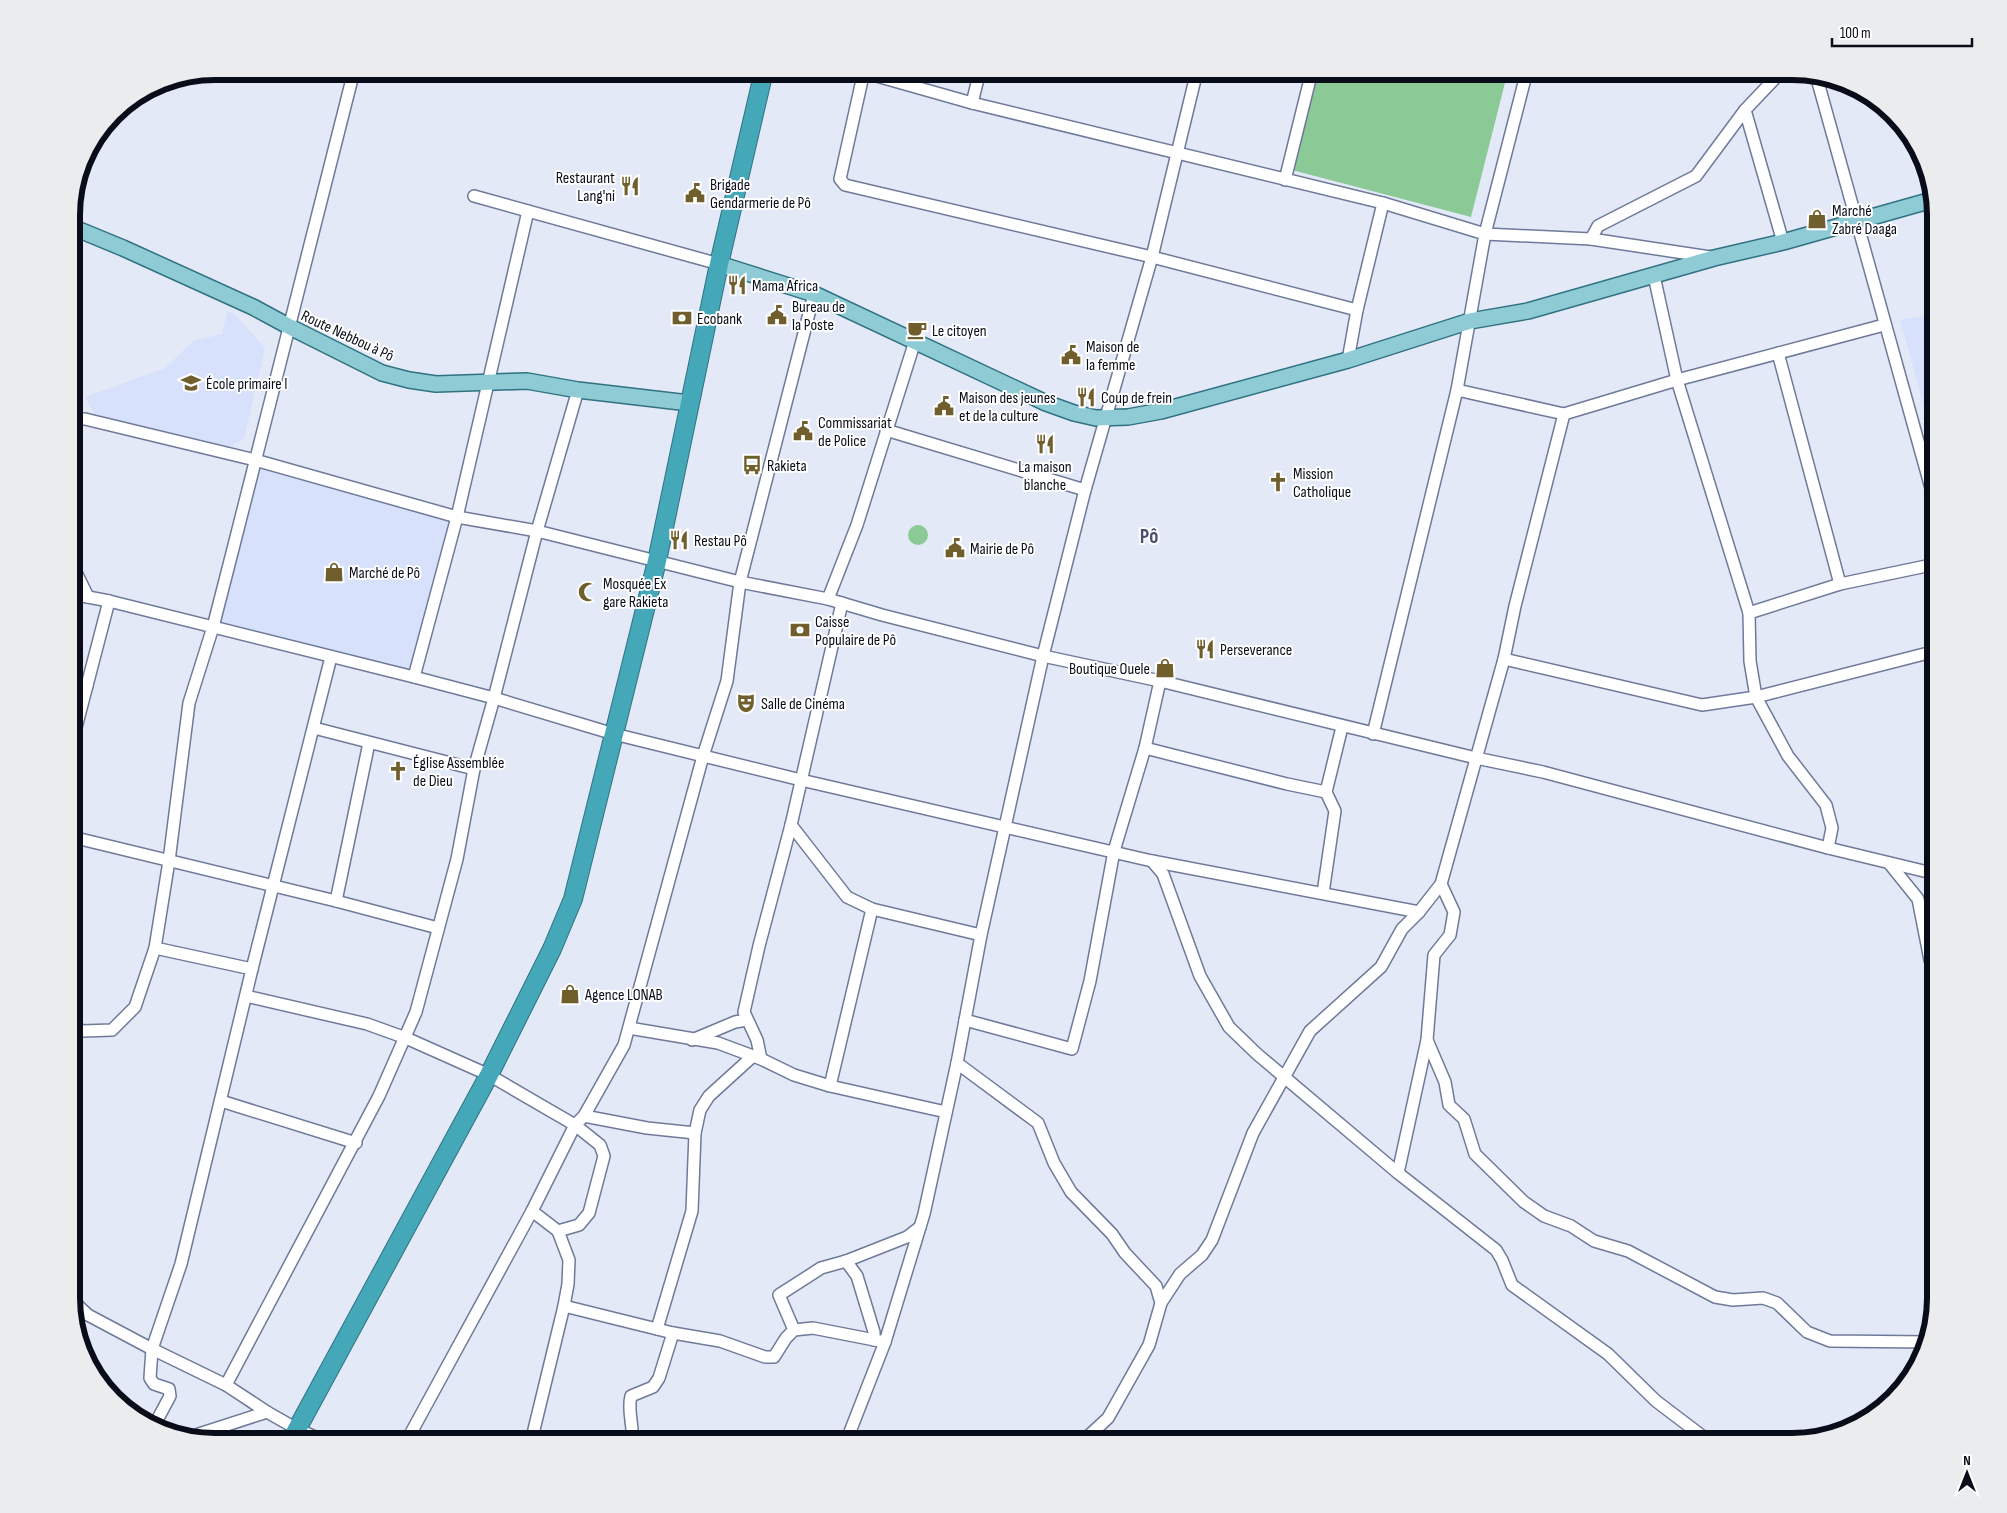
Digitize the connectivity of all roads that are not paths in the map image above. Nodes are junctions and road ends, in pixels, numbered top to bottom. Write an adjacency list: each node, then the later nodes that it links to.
1 (352, 80): 32 (street)
2 (762, 80): 26 (highway)
3 (861, 80): 24 (street)
4 (891, 80): 11 (street)
5 (978, 80): 11 (street)
6 (1194, 80): 13 (street)
7 (1310, 80): 14 (street)
8 (1525, 80): 21 (street)
9 (1773, 80): 12 (street)
10 (1818, 83): 19 (street)
11 (972, 103): 13 (street)
12 (1745, 110): 22 (street); 23 (street)
13 (1178, 154): 14 (street); 24 (street)
14 (1285, 180): 17 (street)
15 (474, 196): 18 (street)
16 (1926, 202): 19 (main road)
17 (1383, 203): 21 (street); 29 (street)
18 (528, 211): 26 (street); 37 (street)
19 (1858, 221): 23 (main road); 31 (street)
20 (80, 230): 32 (main road, Route Nebbou à Pô)
21 (1485, 234): 22 (street); 30 (street)
22 (1591, 239): 25 (street)
23 (1783, 242): 25 (main road)
24 (1152, 257): 29 (street); 42 (street)
25 (1714, 258): 27 (main road)
26 (718, 264): 28 (main road); 40 (highway)
27 (1654, 276): 30 (main road); 36 (street)
28 (814, 294): 33 (main road); 53 (street)
29 (1357, 310): 35 (street)
30 (1470, 321): 35 (main road); 39 (street)
31 (1884, 325): 34 (street); 46 (street)
32 (290, 327): 37 (main road, Route Nebbou à Pô); 45 (street)
33 (916, 341): 42 (main road); 44 (street)
34 (1778, 354): 36 (street); 54 (street)
35 (1348, 360): 42 (main road)
36 (1677, 380): 41 (street); 60 (street)
37 (489, 383): 38 (main road, Route Nebbou à Pô); 48 (street)
38 (578, 390): 40 (main road, Route Nebbou à Pô); 49 (street)
39 (1457, 390): 41 (street); 76 (street)
40 (689, 403): 50 (highway)
41 (1564, 414): 65 (street)
42 (1106, 417): 47 (street)
43 (80, 419): 45 (street)
44 (886, 430): 47 (street); 57 (street)
45 (255, 460): 48 (street); 61 (street)
46 (1927, 475)
47 (1085, 490): 63 (street)
48 (457, 516): 49 (street); 66 (street)
49 (537, 531): 50 (street); 71 (street)
50 (657, 561): 53 (street); 75 (highway)
51 (1927, 566): 54 (street)
52 (80, 580): 56 (street)
53 (740, 582): 57 (street); 79 (street)
54 (1840, 584): 60 (street)
55 (80, 596): 56 (street)
56 (88, 597): 58 (street)
57 (828, 599): 59 (street)
58 (109, 602): 61 (street); 68 (street)
59 (842, 603): 63 (street); 82 (street)
60 (1749, 612): 70 (street)
61 (212, 627): 64 (street); 89 (street)
62 (1927, 653): 70 (street)
63 (1043, 656): 67 (street); 85 (street)
64 (331, 657): 66 (street); 74 (street)
65 (1504, 659): 70 (street); 80 (street)
66 (414, 677): 71 (street)
67 (1160, 681): 73 (street); 78 (street)
68 (87, 686): 69 (street); 72 (street)
69 (80, 690)
70 (1756, 697): 87 (street)
71 (494, 698): 75 (street); 81 (street)
72 (80, 713)
73 (1342, 727): 76 (street); 83 (street)
74 (314, 728): 77 (street); 94 (street)
75 (614, 734): 79 (street); 114 (highway)
76 (1374, 734): 80 (street)
77 (370, 743): 81 (street); 96 (street)
78 (1145, 748): 83 (street); 88 (street)
79 (703, 756): 82 (street); 107 (street)
80 (1476, 758): 87 (street); 93 (street)
81 (474, 769): 99 (street)
82 (801, 780): 84 (street); 85 (street)
83 (1326, 792): 95 (street)
84 (791, 825): 97 (street); 105 (street)
85 (1005, 826): 88 (street); 100 (street)
86 (80, 839): 89 (street)
87 (1828, 848): 91 (street)
88 (1114, 851): 90 (street); 106 (street)
89 (169, 861): 94 (street); 102 (street)
90 (1152, 861): 95 (street); 115 (street)
91 (1889, 863): 92 (street); 101 (street)
92 (1927, 872)
93 (1441, 884): 98 (street); 111 (street)
94 (274, 886): 96 (street); 103 (street)
95 (1323, 893): 98 (street)
96 (336, 901): 99 (street)
97 (872, 909): 100 (street); 116 (street)
98 (1419, 912): 115 (street)
99 (438, 928): 109 (street)
100 (981, 934): 106 (street)
101 (1927, 945)
102 (155, 948): 103 (street); 108 (street)
103 (252, 969): 104 (street)
104 (246, 996): 109 (street); 117 (street)
105 (747, 1020): 110 (street); 112 (street)
106 (964, 1020): 113 (street)
107 (629, 1028): 110 (street); 119 (street)
108 (80, 1030)
109 (406, 1038): 114 (street); 122 (street)
110 (692, 1040): 112 (street)
111 (1426, 1040): 123 (street); 135 (street)
112 (757, 1058): 116 (street); 121 (street)
113 (957, 1063): 118 (street); 128 (street)
114 (489, 1075): 120 (street); 142 (highway)
115 (1284, 1075): 123 (street); 128 (street)
116 (830, 1086): 118 (street)
117 (221, 1101): 122 (street); 136 (street)
118 (946, 1112): 125 (street)
119 (584, 1116): 120 (street); 121 (street)
120 (575, 1125): 124 (street); 126 (street)
121 (695, 1133): 131 (street)
122 (356, 1143): 137 (street)
123 (1398, 1173): 148 (street)
124 (532, 1210): 126 (street); 143 (street)
125 (920, 1227): 127 (street); 134 (street)
126 (558, 1231): 129 (street)
127 (846, 1261): 132 (street); 134 (street)
128 (1161, 1303): 147 (street)
129 (564, 1306): 131 (street); 144 (street)
130 (80, 1308): 136 (street)
131 (657, 1329): 133 (street)
132 (794, 1330): 133 (street); 134 (street)
133 (673, 1333): 145 (street)
134 (879, 1341): 146 (street)
135 (1920, 1342)
136 (152, 1349): 137 (street); 139 (street)
137 (226, 1385): 138 (street)
138 (266, 1412): 140 (street); 141 (street)
139 (157, 1420)
140 (204, 1432)
141 (291, 1433)
142 (294, 1433)
143 (411, 1433)
144 (533, 1433)
145 (633, 1433)
146 (849, 1433)
147 (1092, 1433)
148 (1698, 1433)

